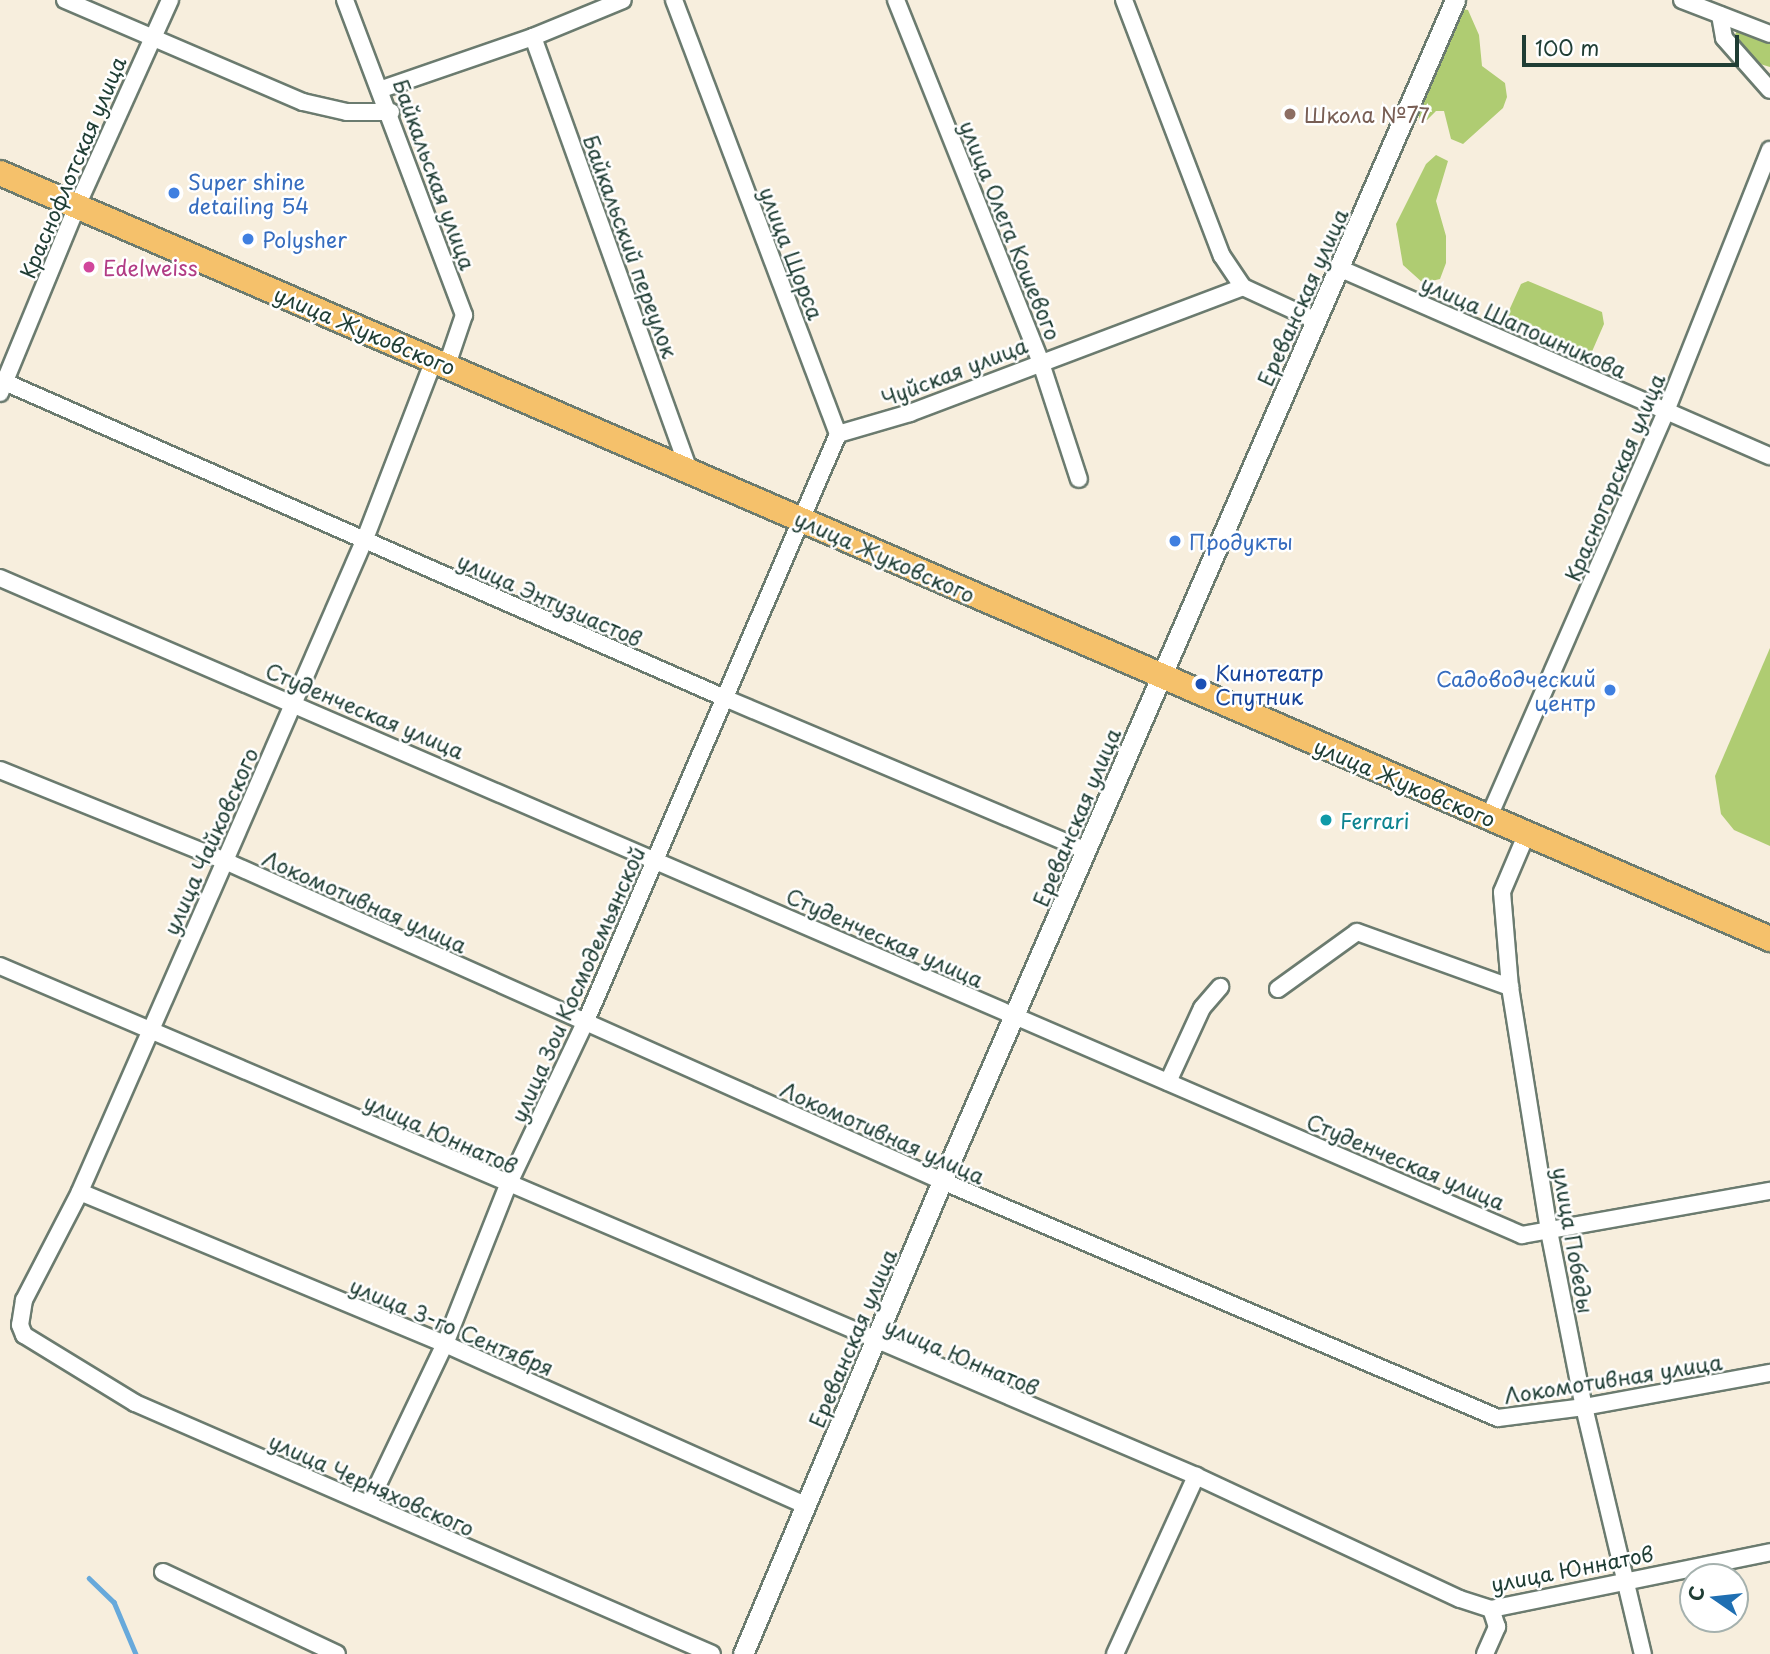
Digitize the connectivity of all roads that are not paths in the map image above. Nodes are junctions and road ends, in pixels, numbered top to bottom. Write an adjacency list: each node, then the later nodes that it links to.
1 (65, 0): 12 (street)
2 (170, 0): 12 (street, Краснофлотская улица)
3 (345, 0): 14 (street, Байкальская улица)
4 (623, 0): 13 (street)
5 (674, 0): 27 (street, улица Щорса)
6 (895, 0): 23 (street, улица Олега Кошевого)
7 (1124, 0): 21 (street)
8 (1455, 0): 20 (street, Ереванская улица)
9 (1682, 0): 10 (street)
10 (1720, 15): 11 (street); 15 (street)
11 (1770, 34)
12 (151, 35): 16 (street); 19 (street, Краснофлотская улица)
13 (533, 37): 14 (street); 29 (street, Байкальский переулок)
14 (382, 89): 16 (street, Байкальская улица)
15 (1770, 90)
16 (391, 112): 24 (street, Байкальская улица)
17 (1770, 150): 26 (street, Красногорская улица)
18 (0, 173): 19 (main road, улица Жуковского)
19 (77, 206): 24 (main road, улица Жуковского); 25 (street, Краснофлотская улица)
20 (1339, 268): 22 (street, Ереванская улица); 26 (street, улица Шапошникова)
21 (1242, 287): 22 (street); 23 (street, Чуйская улица)
22 (1317, 321): 34 (street, Ереванская улица)
23 (1040, 360): 27 (street, Чуйская улица); 30 (street, улица Олега Кошевого)
24 (441, 363): 29 (main road, улица Жуковского); 32 (street, улица Чайковского)
25 (2, 385): 32 (street, улица Энтузиастов)
26 (1666, 411): 28 (street, улица Шапошникова); 38 (street, Красногорская улица)
27 (838, 434): 31 (street)
28 (1770, 456)
29 (689, 470): 31 (main road, улица Жуковского)
30 (1079, 479)
31 (801, 519): 34 (main road, улица Жуковского); 35 (street, улица Зои Космодемьянской)
32 (364, 541): 35 (street, улица Энтузиастов); 36 (street, улица Чайковского)
33 (0, 578): 36 (street, Студенческая улица)
34 (1160, 676): 38 (main road, улица Жуковского); 40 (street, Ереванская улица)
35 (727, 699): 40 (street, улица Энтузиастов); 41 (street, улица Зои Космодемьянской)
36 (294, 701): 41 (street, Студенческая улица); 42 (street, улица Чайковского)
37 (0, 769): 42 (street, Локомотивная улица)
38 (1488, 819): 39 (main road, улица Жуковского)
39 (1527, 833): 43 (main road, улица Жуковского); 45 (street, улица Победы)
40 (1087, 850): 48 (street, Ереванская улица)
41 (657, 859): 48 (street, Студенческая улица); 49 (street, улица Зои Космодемьянской)
42 (225, 862): 49 (street, Локомотивная улица); 50 (street, улица Чайковского)
43 (1770, 939)
44 (0, 966): 50 (street, улица Юннатов)
45 (1510, 986): 47 (street); 56 (street, улица Победы)
46 (1220, 987): 51 (street)
47 (1278, 989)
48 (1013, 1017): 51 (street, Студенческая улица); 52 (street, Ереванская улица)
49 (585, 1023): 52 (street, Локомотивная улица); 53 (street, улица Зои Космодемьянской)
50 (150, 1028): 53 (street, улица Юннатов); 55 (street, улица Чайковского)
51 (1168, 1082): 56 (street, Студенческая улица)
52 (942, 1181): 59 (street, Ереванская улица); 61 (street, Локомотивная улица)
53 (509, 1185): 58 (street, улица Зои Космодемьянской); 59 (street, улица Юннатов)
54 (1770, 1191): 56 (street, Студенческая улица)
55 (80, 1192): 57 (street, улица Чайковского); 58 (street, улица 3-го Сентября)
56 (1549, 1231): 61 (street, улица Победы)
57 (24, 1335): 63 (street, улица Черняховского)
58 (445, 1343): 63 (street, улица Зои Космодемьянской); 64 (street, улица 3-го Сентября)
59 (876, 1343): 62 (street, улица Юннатов); 64 (street, Ереванская улица)
60 (1770, 1373): 61 (street, Локомотивная улица)
61 (1584, 1407): 67 (street, улица Победы)
62 (1195, 1476): 68 (street, улица Юннатов); 72 (street)
63 (369, 1503): 70 (street, улица Черняховского)
64 (805, 1505): 71 (street, Ереванская улица)
65 (1770, 1552): 67 (street, улица Юннатов)
66 (163, 1572): 69 (street)
67 (1627, 1579): 68 (street, улица Юннатов); 74 (street, улица Победы)
68 (1491, 1608): 73 (street)
69 (337, 1654)
70 (712, 1654)
71 (743, 1654)
72 (1115, 1654)
73 (1485, 1654)
74 (1643, 1654)

